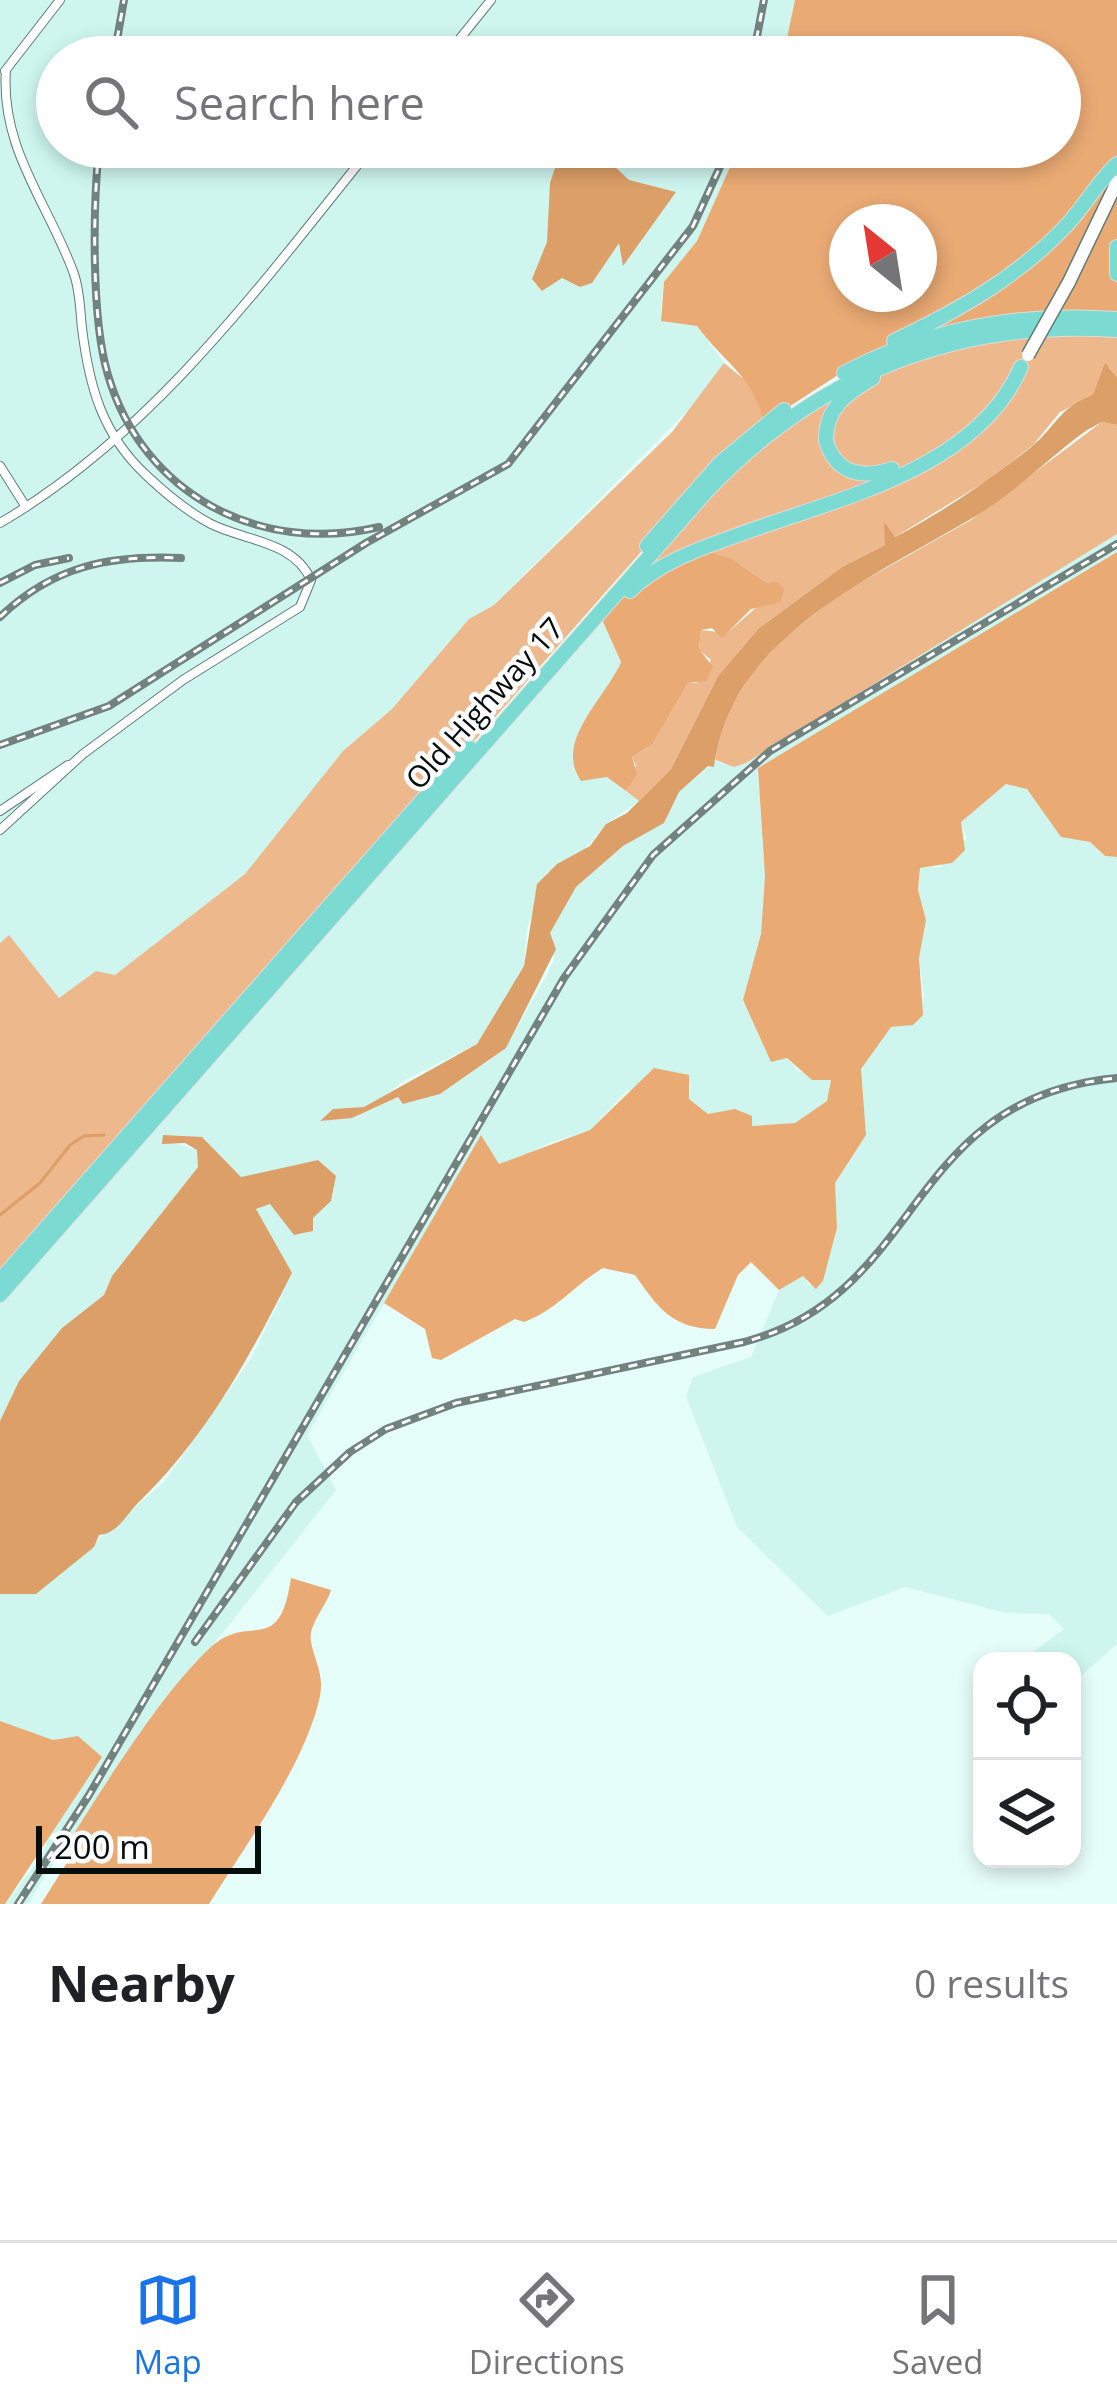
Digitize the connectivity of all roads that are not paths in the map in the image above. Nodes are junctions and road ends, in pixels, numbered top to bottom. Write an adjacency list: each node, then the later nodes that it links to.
1 (60, 0): 4 (street)
2 (491, 0): 3 (street)
3 (462, 36)
4 (3, 73): 6 (street)
5 (0, 132): 6 (street)
6 (13, 145): 17 (street)
7 (1117, 164): 16 (main road)
8 (355, 168): 17 (street)
9 (1117, 182): 15 (main road, bridge)
10 (1117, 247): 11 (main road)
11 (1117, 274)
12 (1117, 319): 16 (main road, Old Highway 17)
13 (1117, 330): 14 (main road, Old Highway 17)
14 (908, 355): 15 (main road); 21 (main road, Old Highway 17)
15 (1024, 361): 21 (main road)
16 (862, 363): 25 (main road, Old Highway 17)
17 (113, 438): 19 (street); 22 (street)
18 (0, 466): 19 (street)
19 (26, 506): 20 (street)
20 (0, 523)
21 (602, 612): 26 (main road, Old Highway 17)
22 (84, 754): 23 (street); 24 (street)
23 (0, 811)
24 (0, 830)
25 (0, 1280)
26 (0, 1295)

